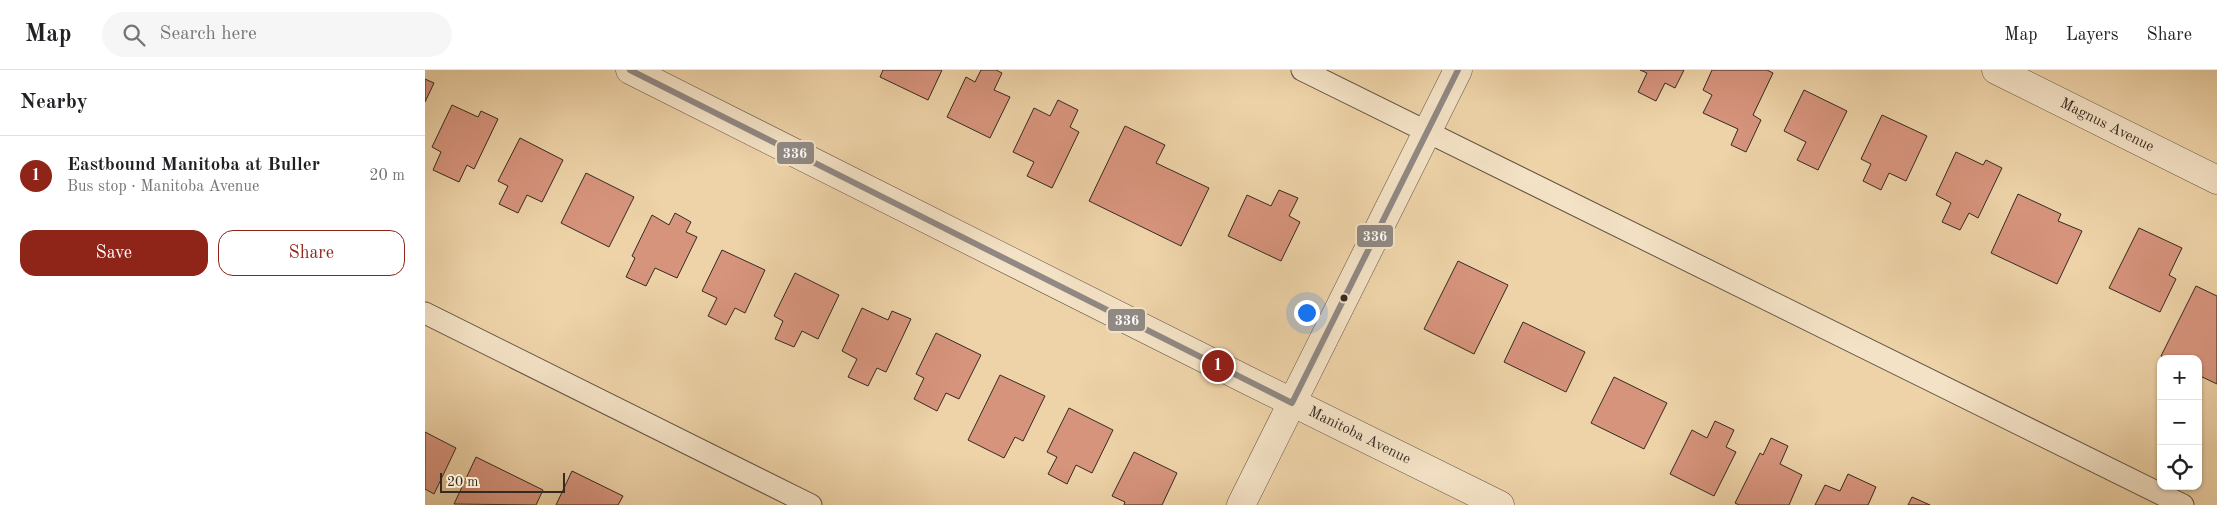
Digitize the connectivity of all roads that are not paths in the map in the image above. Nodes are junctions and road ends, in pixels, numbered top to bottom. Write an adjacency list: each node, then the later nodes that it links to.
1 (630, 70): 8 (street, Manitoba Avenue)
2 (1302, 70): 5 (lane)
3 (1458, 70): 5 (street)
4 (1996, 70): 6 (street, Magnus Avenue)
5 (1427, 132): 8 (street); 12 (lane)
6 (2217, 180)
7 (425, 313): 9 (lane)
8 (1292, 403): 10 (street); 11 (street, Manitoba Avenue)
9 (811, 505)
10 (1241, 505)
11 (1499, 505)
12 (2183, 505)

